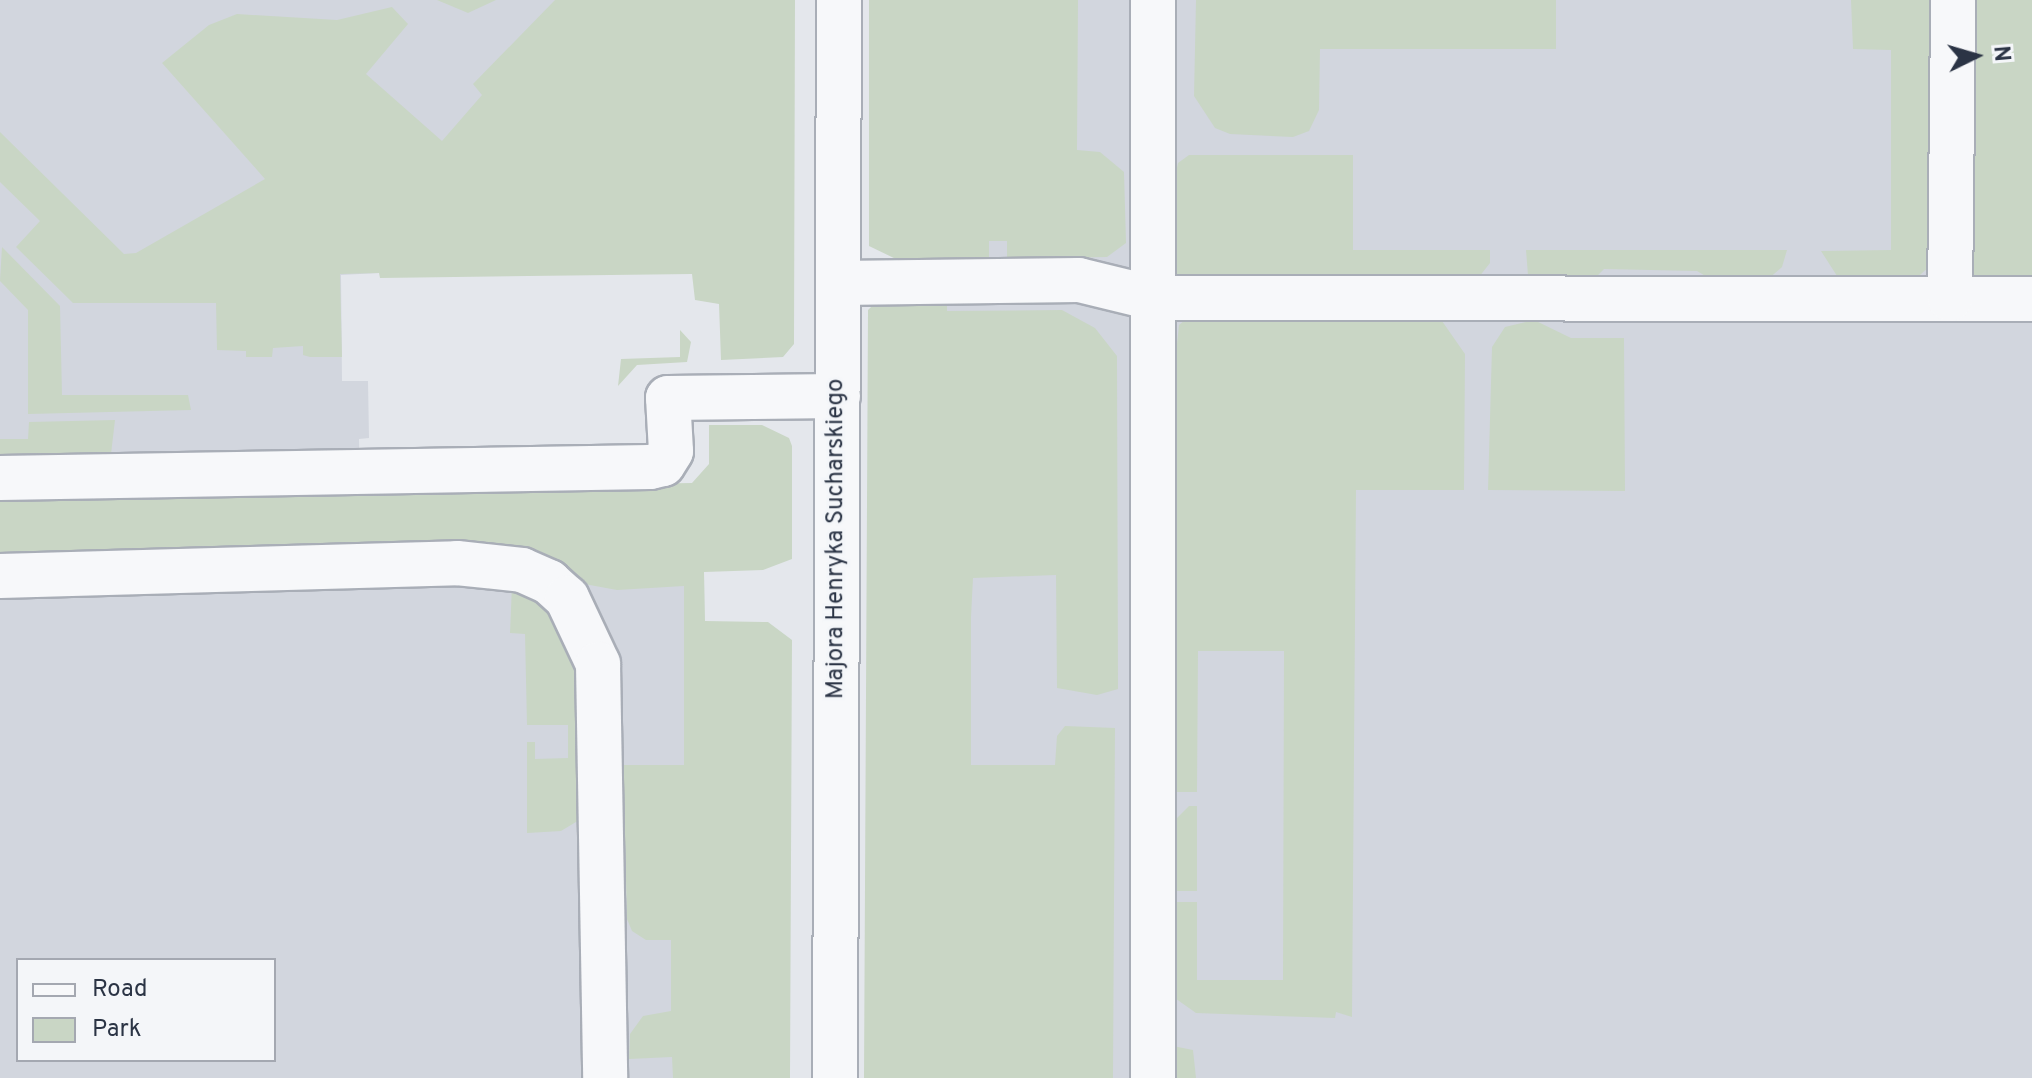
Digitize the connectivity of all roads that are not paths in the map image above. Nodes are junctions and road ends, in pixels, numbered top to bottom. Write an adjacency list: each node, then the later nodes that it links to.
1 (839, 0): 4 (street, Majora Henryka Sucharskiego)
2 (1153, 0): 5 (street)
3 (1953, 0): 6 (street)
4 (838, 283): 5 (street); 8 (street, Majora Henryka Sucharskiego)
5 (1153, 298): 6 (street); 13 (street)
6 (1950, 299): 7 (street)
7 (2032, 299)
8 (838, 396): 9 (street); 12 (street, Majora Henryka Sucharskiego)
9 (0, 478)
10 (0, 576): 11 (street)
11 (605, 1078)
12 (835, 1078)
13 (1153, 1078)

